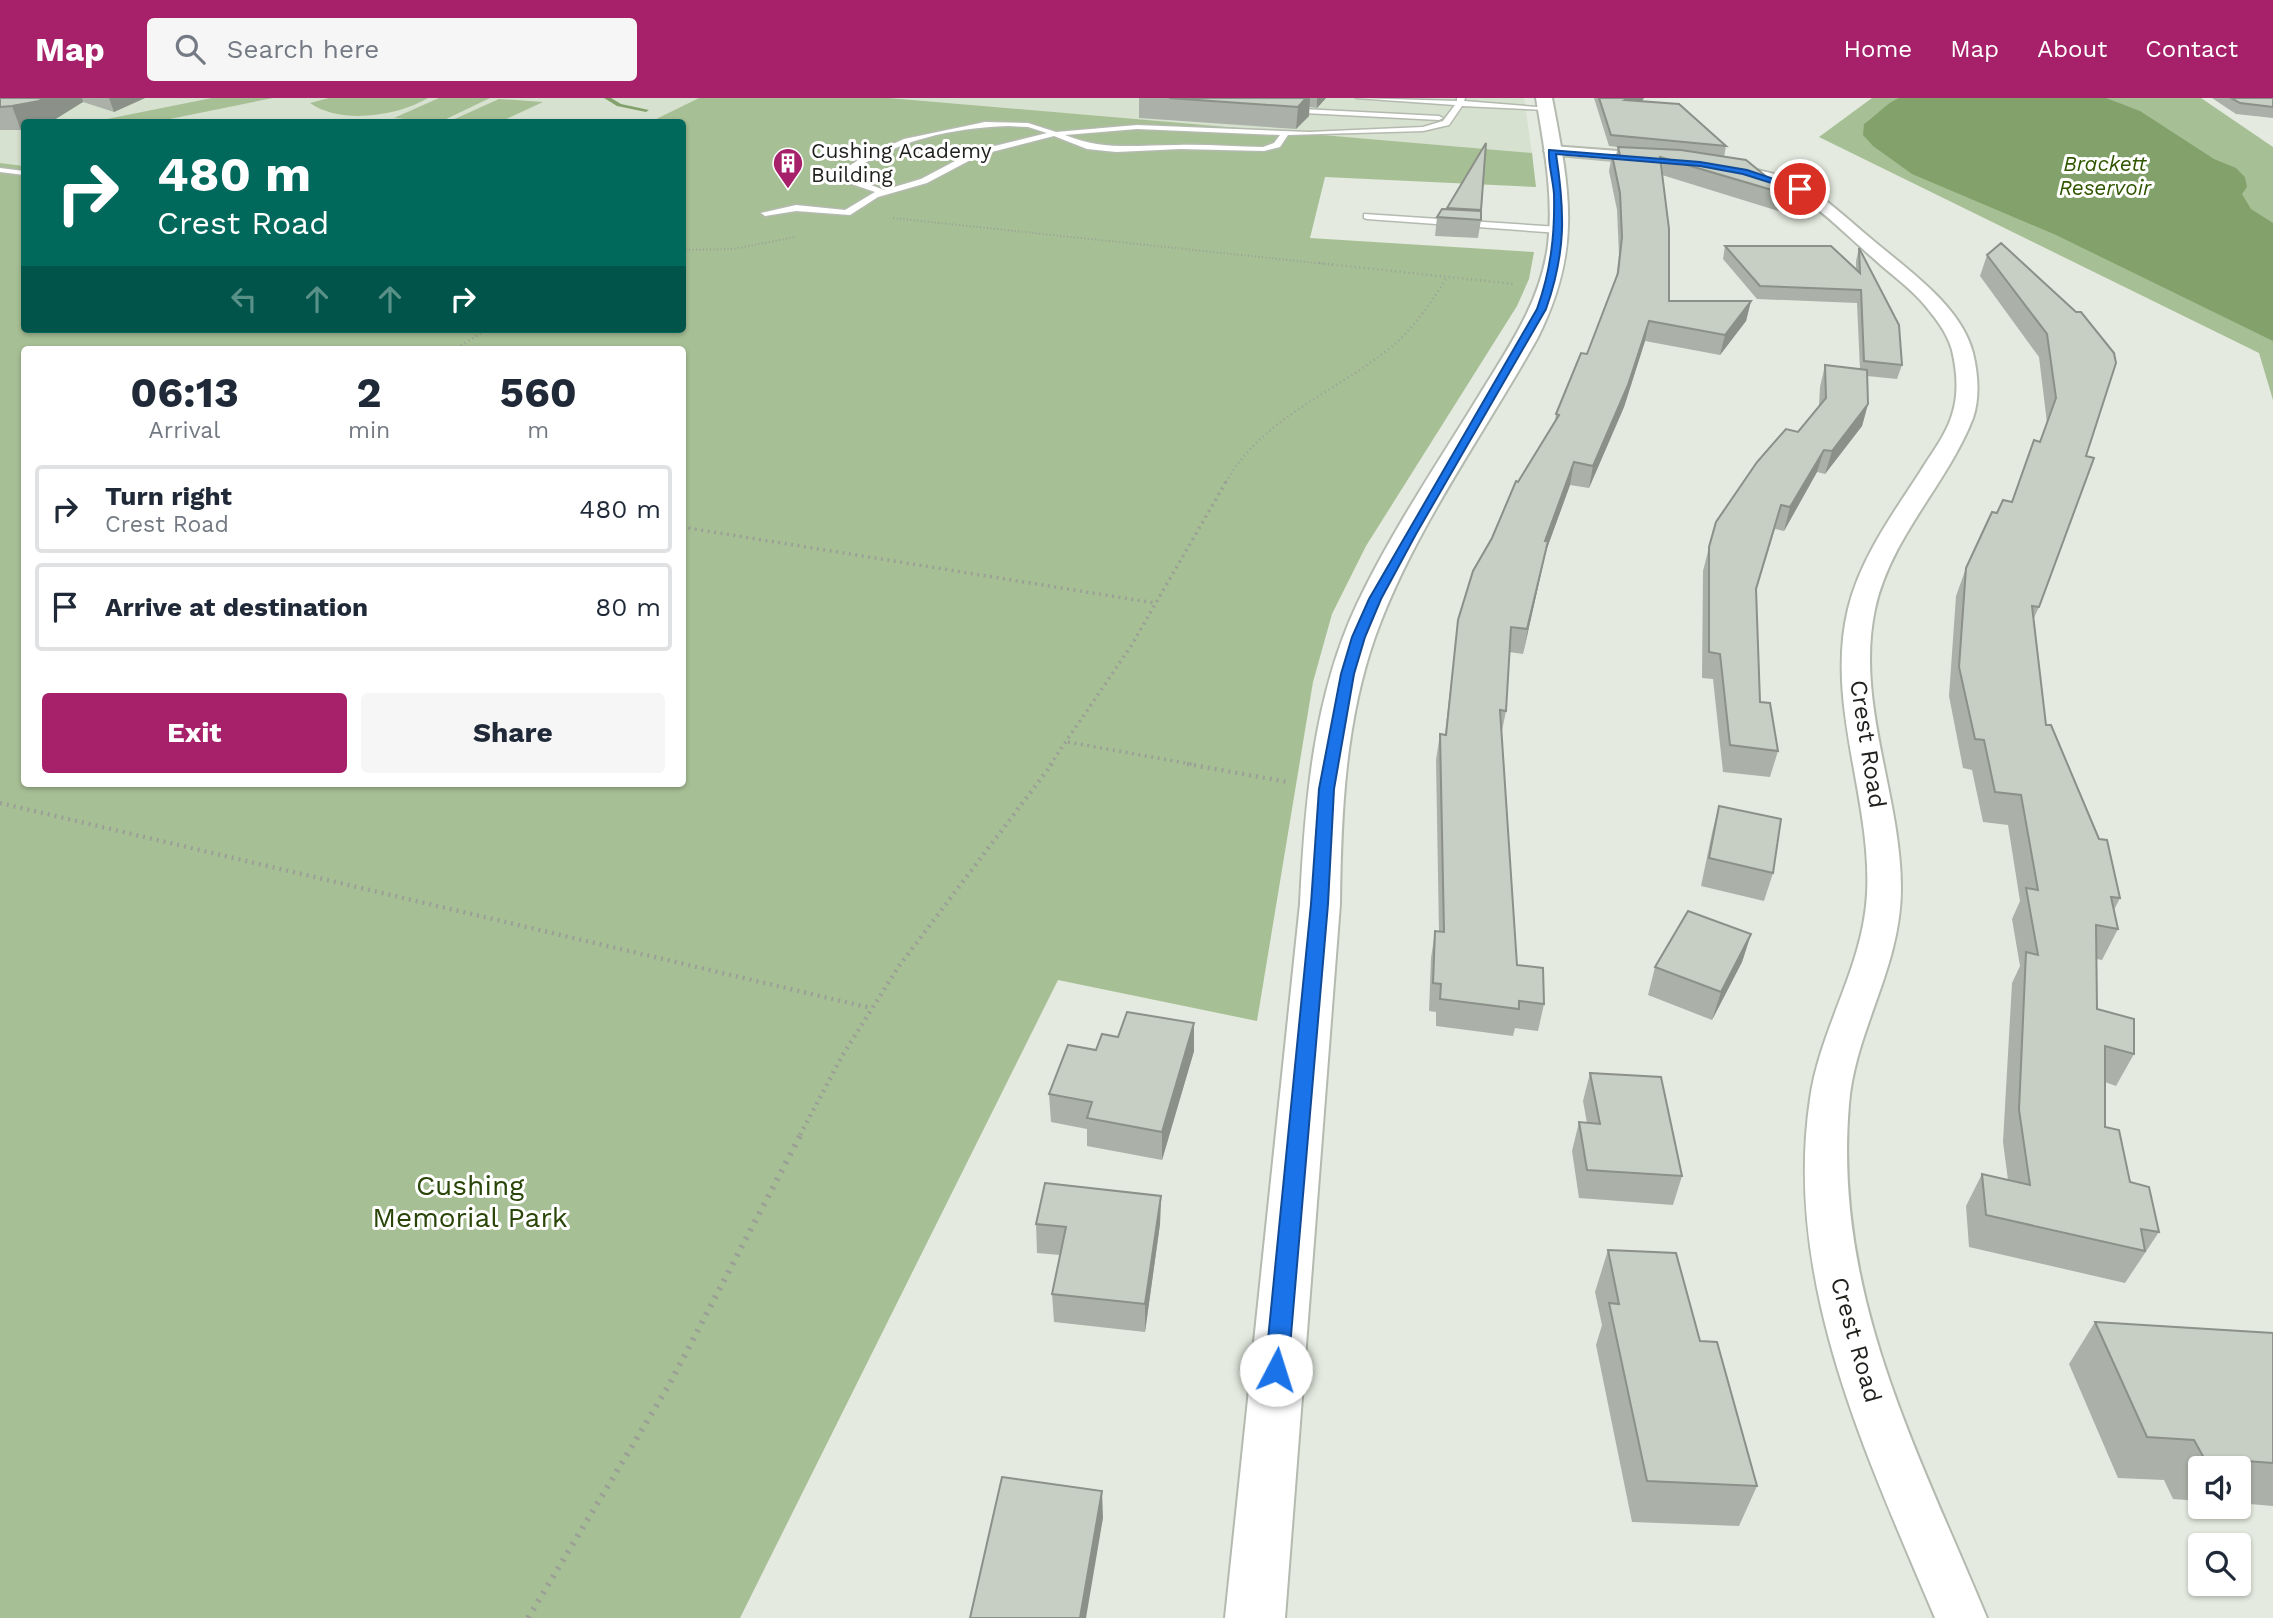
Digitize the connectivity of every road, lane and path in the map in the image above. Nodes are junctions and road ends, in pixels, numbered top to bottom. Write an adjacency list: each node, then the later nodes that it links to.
1 (1360, 98): 2 (lane)
2 (1460, 101): 3 (lane); 5 (lane)
3 (1545, 103): 8 (main road)
4 (1276, 110): 5 (lane)
5 (1449, 119): 7 (lane)
6 (1054, 134): 7 (lane); 7 (lane); 11 (lane); 11 (lane)
7 (1285, 134)
8 (1552, 151): 15 (main road); 29 (street, Crest Road)
9 (0, 170): 10 (lane)
10 (21, 173)
11 (883, 192): 13 (lane)
12 (765, 213): 13 (lane)
13 (846, 213): 16 (path); 17 (path)
14 (1367, 216): 15 (lane)
15 (1559, 230): 18 (main road)
16 (686, 250)
17 (1447, 277): 18 (path); 22 (path)
18 (1550, 287): 24 (main road)
19 (481, 333): 20 (path)
20 (460, 346)
21 (686, 528): 22 (path)
22 (1155, 603): 23 (path)
23 (1068, 742): 24 (path); 26 (path)
24 (1327, 789): 28 (main road)
25 (0, 803): 26 (path)
26 (871, 1008): 27 (path)
27 (528, 1618)
28 (1255, 1618)
29 (1961, 1618)

